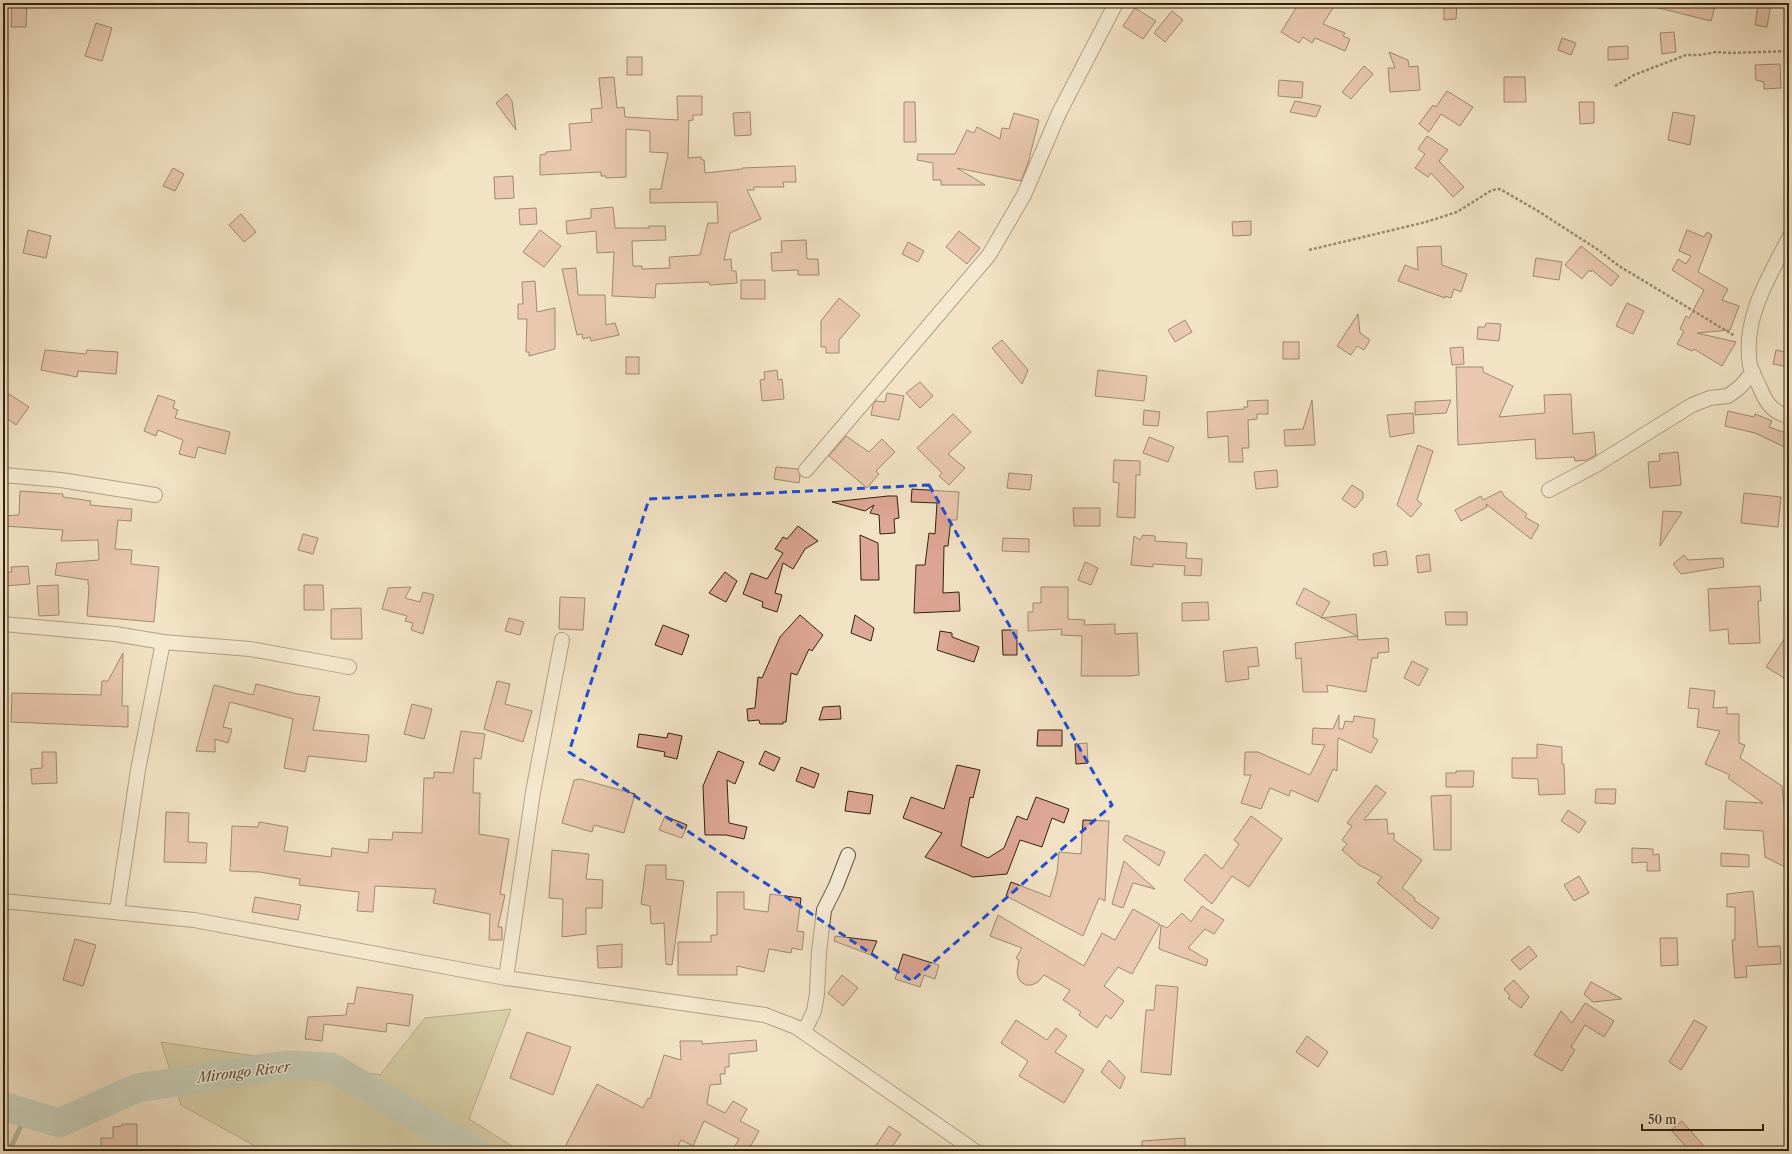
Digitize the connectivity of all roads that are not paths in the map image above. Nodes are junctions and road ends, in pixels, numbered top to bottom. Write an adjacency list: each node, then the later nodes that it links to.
1 (1116, 3): 5 (street)
2 (1789, 238): 3 (street)
3 (1753, 372): 4 (street); 7 (street)
4 (1789, 416)
5 (806, 470)
6 (3, 475): 8 (street)
7 (1549, 490)
8 (155, 495)
9 (3, 624): 11 (street)
10 (562, 640): 16 (street)
11 (163, 642): 12 (street); 15 (street)
12 (349, 667)
13 (848, 855): 17 (street)
14 (3, 901): 15 (street)
15 (117, 912): 16 (street)
16 (506, 978): 17 (street)
17 (804, 1032): 18 (street)
18 (975, 1151)

